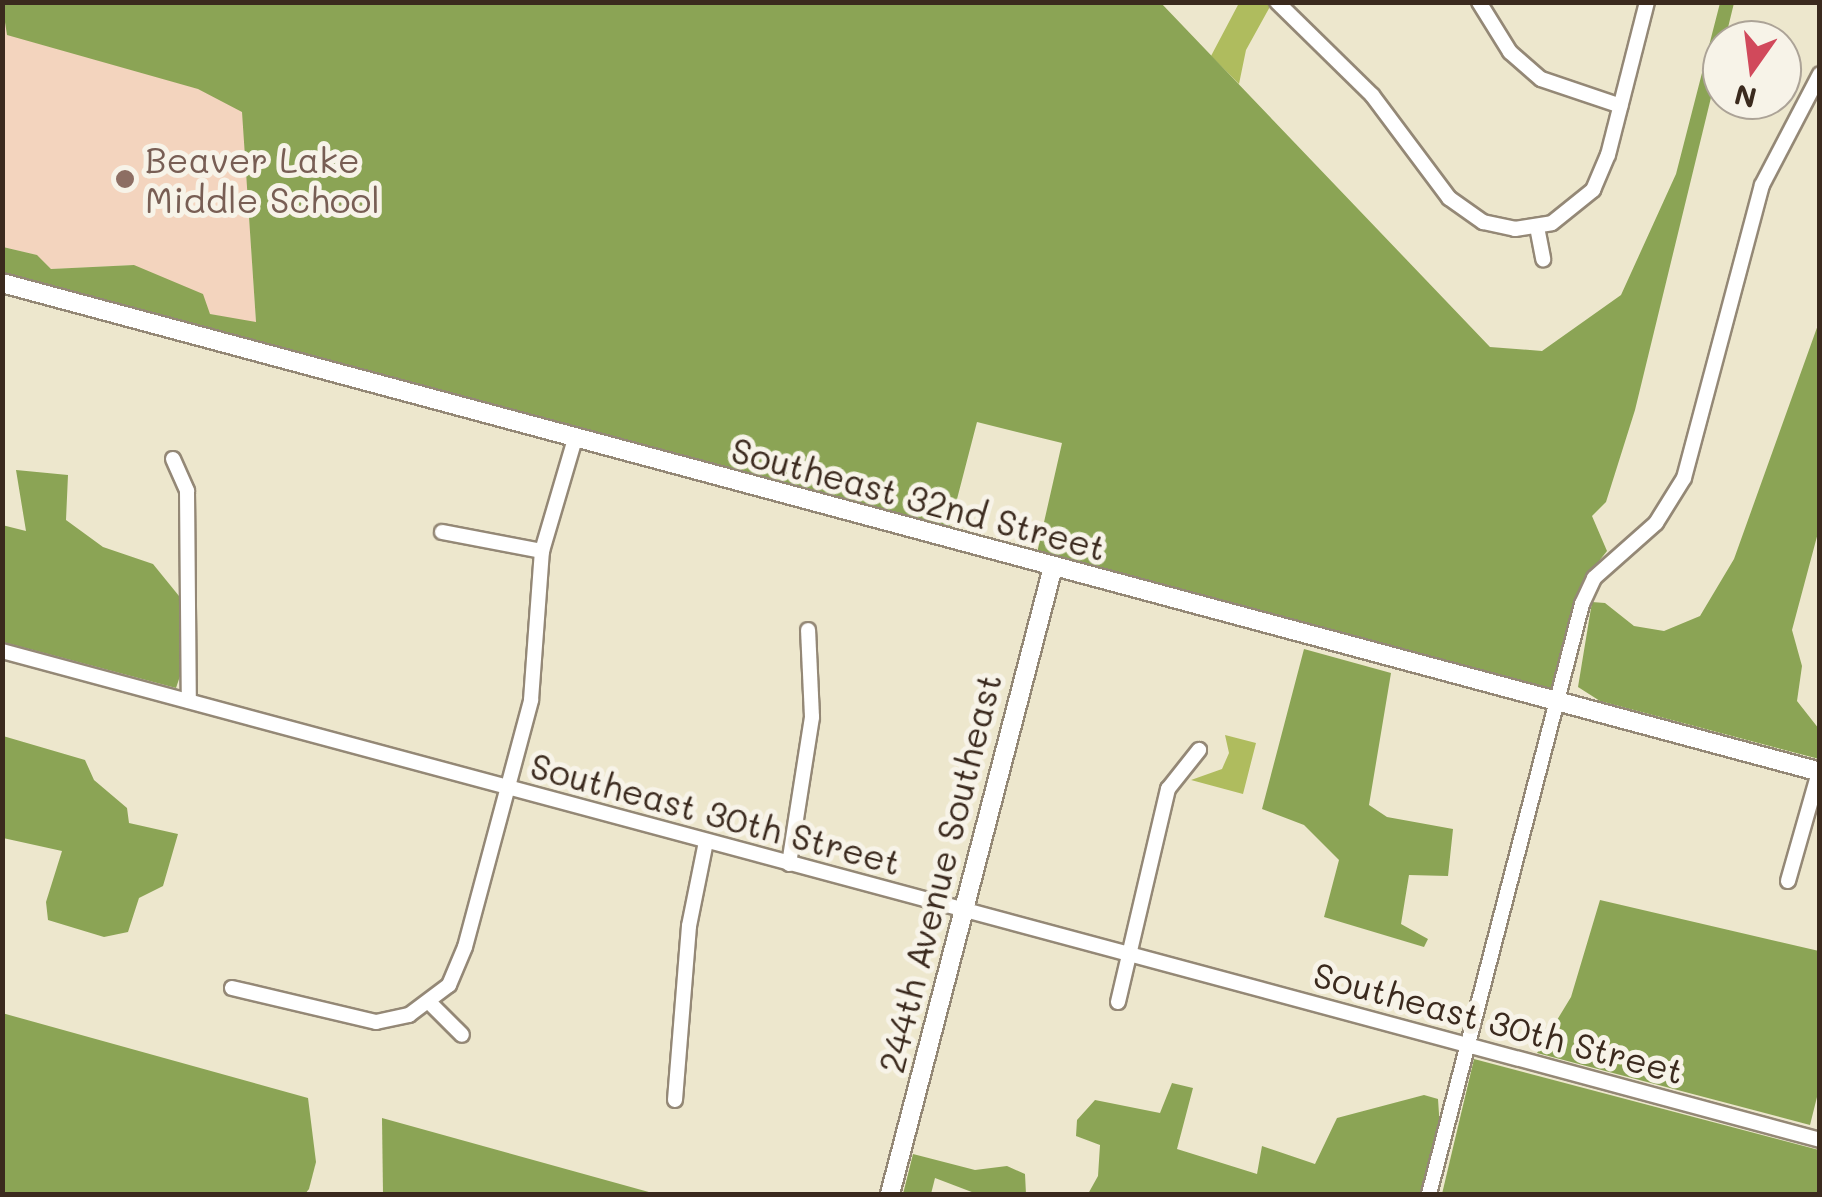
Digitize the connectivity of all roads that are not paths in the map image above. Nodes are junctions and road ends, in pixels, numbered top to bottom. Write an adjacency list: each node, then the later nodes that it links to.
1 (1277, 2): 6 (street)
2 (1479, 2): 5 (street)
3 (1647, 2): 5 (street)
4 (1820, 74): 17 (street)
5 (1621, 106): 6 (street)
6 (1535, 228): 7 (street)
7 (1543, 259)
8 (2, 283): 9 (street, Southeast 32nd Street)
9 (575, 439): 12 (street); 13 (street, Southeast 32nd Street)
10 (173, 459): 16 (street)
11 (442, 532): 12 (street)
12 (542, 551): 20 (street)
13 (1053, 568): 17 (street, Southeast 32nd Street); 24 (street, 244th Avenue Southeast)
14 (808, 630): 22 (street)
15 (2, 651): 16 (street, Southeast 30th Street)
16 (189, 701): 20 (street, Southeast 30th Street)
17 (1560, 703): 19 (street, Southeast 32nd Street); 30 (street)
18 (1198, 750): 25 (street)
19 (1819, 772): 23 (street)
20 (506, 788): 21 (street, Southeast 30th Street); 28 (street)
21 (706, 842): 22 (street, Southeast 30th Street); 31 (street)
22 (789, 864): 24 (street, Southeast 30th Street)
23 (1788, 881)
24 (963, 910): 25 (street, Southeast 30th Street); 33 (street, 244th Avenue Southeast)
25 (1131, 954): 27 (street); 30 (street, Southeast 30th Street)
26 (232, 988): 28 (street)
27 (1118, 1002)
28 (430, 1004): 29 (street)
29 (462, 1035)
30 (1470, 1044): 32 (street, Southeast 30th Street); 34 (street)
31 (675, 1100)
32 (1820, 1140)
33 (890, 1194)
34 (1430, 1194)

